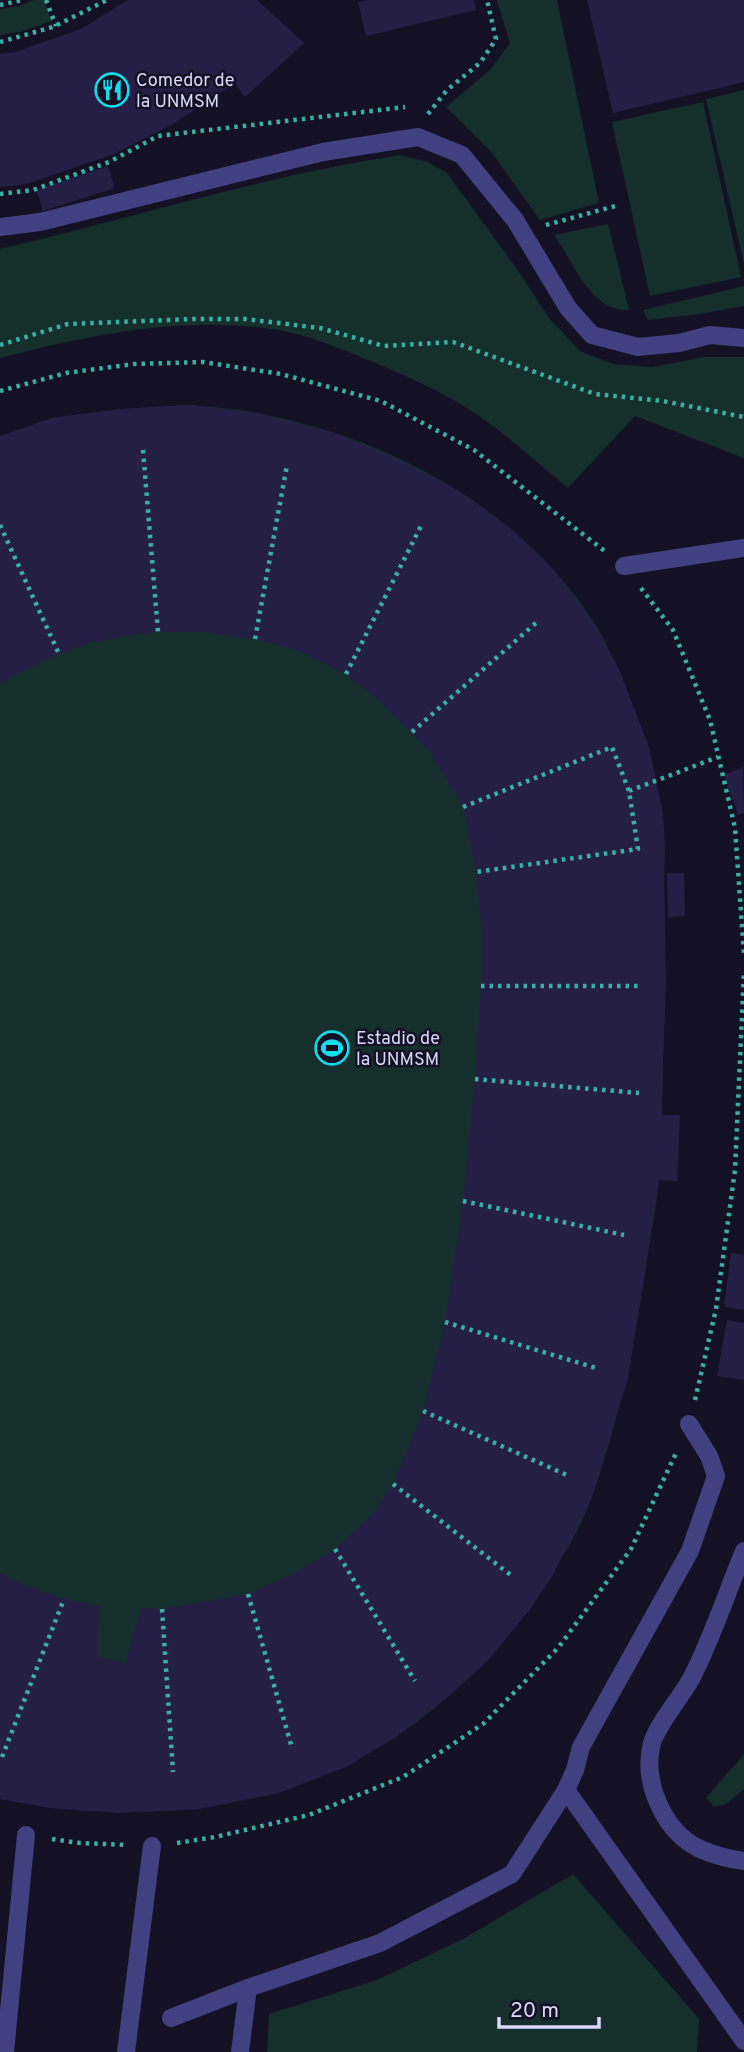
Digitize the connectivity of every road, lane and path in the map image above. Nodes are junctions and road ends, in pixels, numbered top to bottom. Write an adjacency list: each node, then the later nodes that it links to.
1 (22, 0): 5 (path)
2 (46, 0): 6 (path)
3 (107, 0): 6 (path)
4 (489, 1): 9 (path)
5 (0, 5)
6 (56, 26): 7 (path)
7 (0, 42)
8 (405, 107): 10 (path)
9 (418, 137): 12 (street); 14 (street)
10 (0, 194)
11 (620, 205): 13 (path)
12 (0, 228)
13 (538, 228)
14 (744, 338)
15 (0, 345): 17 (path)
16 (0, 391): 23 (path)
17 (744, 417)
18 (143, 450): 25 (path)
19 (287, 465): 26 (path)
20 (422, 524): 28 (path)
21 (0, 525): 27 (path)
22 (744, 548): 23 (street)
23 (624, 566): 30 (path)
24 (537, 622): 29 (path)
25 (158, 632)
26 (255, 639)
27 (59, 654)
28 (346, 674)
29 (412, 732)
30 (718, 758): 31 (path); 34 (path)
31 (629, 791): 32 (path); 33 (path)
32 (463, 807)
33 (476, 872)
34 (744, 954)
35 (744, 971): 40 (path)
36 (481, 986): 37 (path)
37 (642, 986)
38 (475, 1079): 39 (path)
39 (639, 1093)
40 (741, 1120): 46 (path)
41 (463, 1201): 42 (path)
42 (624, 1235)
43 (445, 1322): 44 (path)
44 (599, 1369)
45 (423, 1411): 47 (path)
46 (689, 1424): 59 (street); 61 (path)
47 (569, 1476)
48 (393, 1484): 51 (path)
49 (335, 1549): 55 (path)
50 (744, 1551): 62 (street)
51 (512, 1576)
52 (248, 1594): 56 (path)
53 (64, 1599): 57 (path)
54 (162, 1609): 58 (path)
55 (415, 1681)
56 (292, 1748)
57 (2, 1757)
58 (173, 1772)
59 (566, 1790): 63 (street); 65 (street)
60 (26, 1835): 61 (path); 66 (street)
61 (152, 1846): 68 (street)
62 (744, 1861)
63 (248, 1988): 64 (street); 69 (street)
64 (171, 2018)
65 (744, 2041)
66 (5, 2052): 67 (street)
67 (13, 2052)
68 (126, 2052)
69 (240, 2052)

